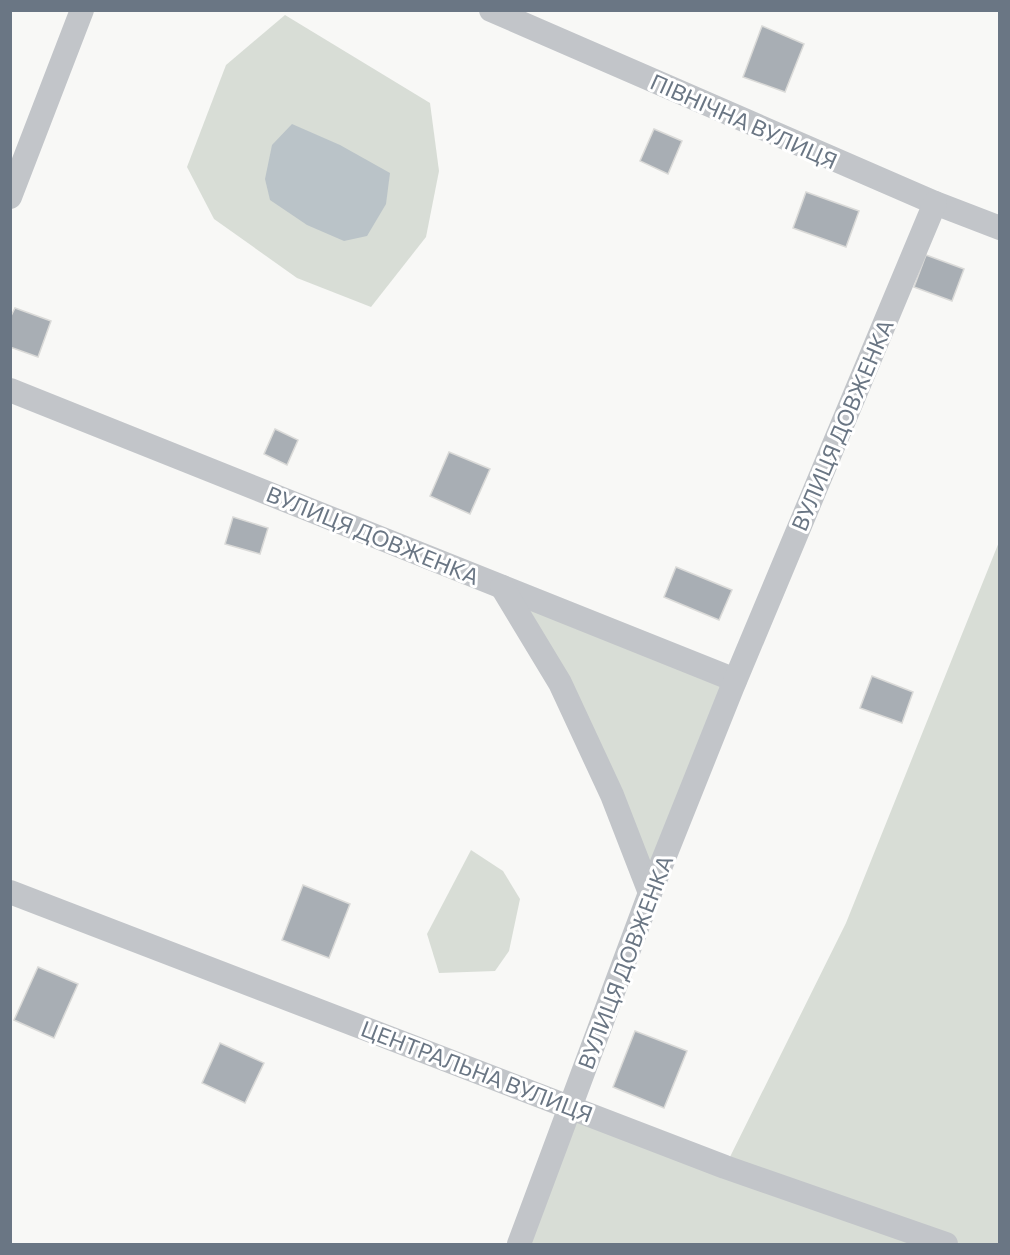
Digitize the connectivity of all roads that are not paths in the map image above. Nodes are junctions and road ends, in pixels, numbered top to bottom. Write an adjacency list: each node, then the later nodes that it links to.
1 (82, 10): 3 (street)
2 (491, 10): 4 (street, ПІВНІЧНА ВУЛИЦЯ)
3 (10, 197)
4 (934, 204): 5 (street, ПІВНІЧНА ВУЛИЦЯ); 8 (street, ВУЛИЦЯ ДОВЖЕНКА)
5 (999, 228)
6 (10, 390): 7 (street, ВУЛИЦЯ ДОВЖЕНКА)
7 (502, 586): 8 (street, ВУЛИЦЯ ДОВЖЕНКА); 10 (street)
8 (735, 680): 10 (street, ВУЛИЦЯ ДОВЖЕНКА)
9 (10, 892): 11 (street, ЦЕНТРАЛЬНА ВУЛИЦЯ)
10 (650, 893): 11 (street, ВУЛИЦЯ ДОВЖЕНКА)
11 (571, 1107): 12 (street, ВУЛИЦЯ ДОВЖЕНКА); 13 (street, ЦЕНТРАЛЬНА ВУЛИЦЯ)
12 (519, 1245)
13 (946, 1245)

